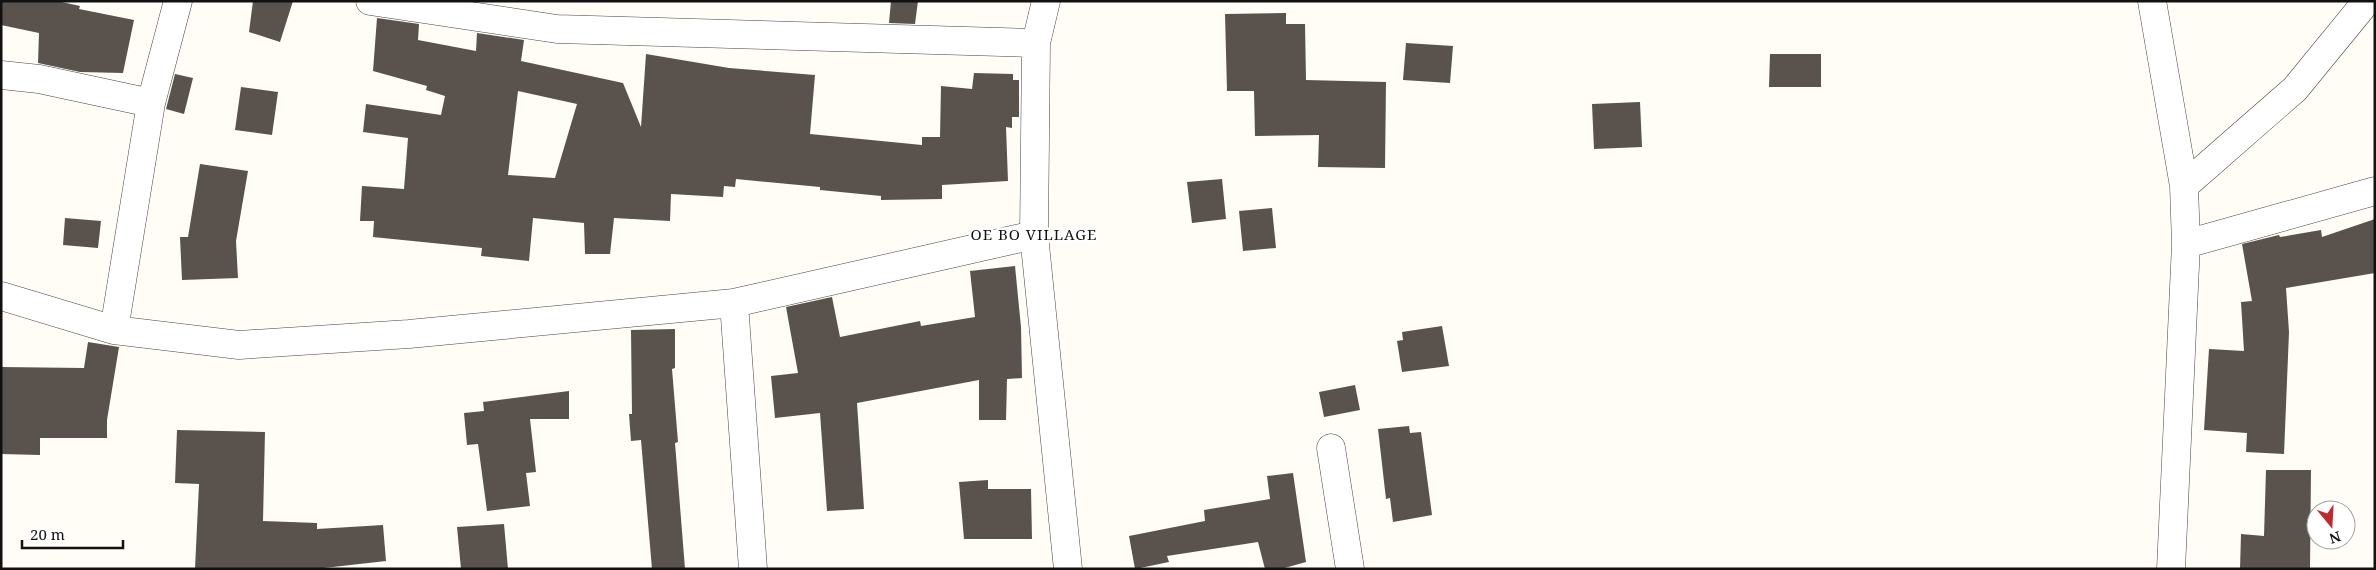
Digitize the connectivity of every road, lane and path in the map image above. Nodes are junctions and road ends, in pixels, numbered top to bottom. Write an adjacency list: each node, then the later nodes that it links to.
1 (178, 1): 8 (street)
2 (370, 1): 6 (street)
3 (1046, 1): 6 (street)
4 (2152, 1): 9 (street)
5 (2367, 1): 9 (street)
6 (1036, 43): 11 (street)
7 (1, 75): 8 (street)
8 (151, 103): 15 (street)
9 (2184, 186): 12 (street)
10 (2375, 191): 12 (street)
11 (1034, 235): 14 (street); 18 (street)
12 (2186, 244): 20 (street)
13 (1, 296): 15 (street)
14 (734, 303): 15 (street); 17 (street)
15 (114, 330)
16 (1331, 448): 19 (street)
17 (753, 569)
18 (1068, 569)
19 (1350, 569)
20 (2171, 569)

